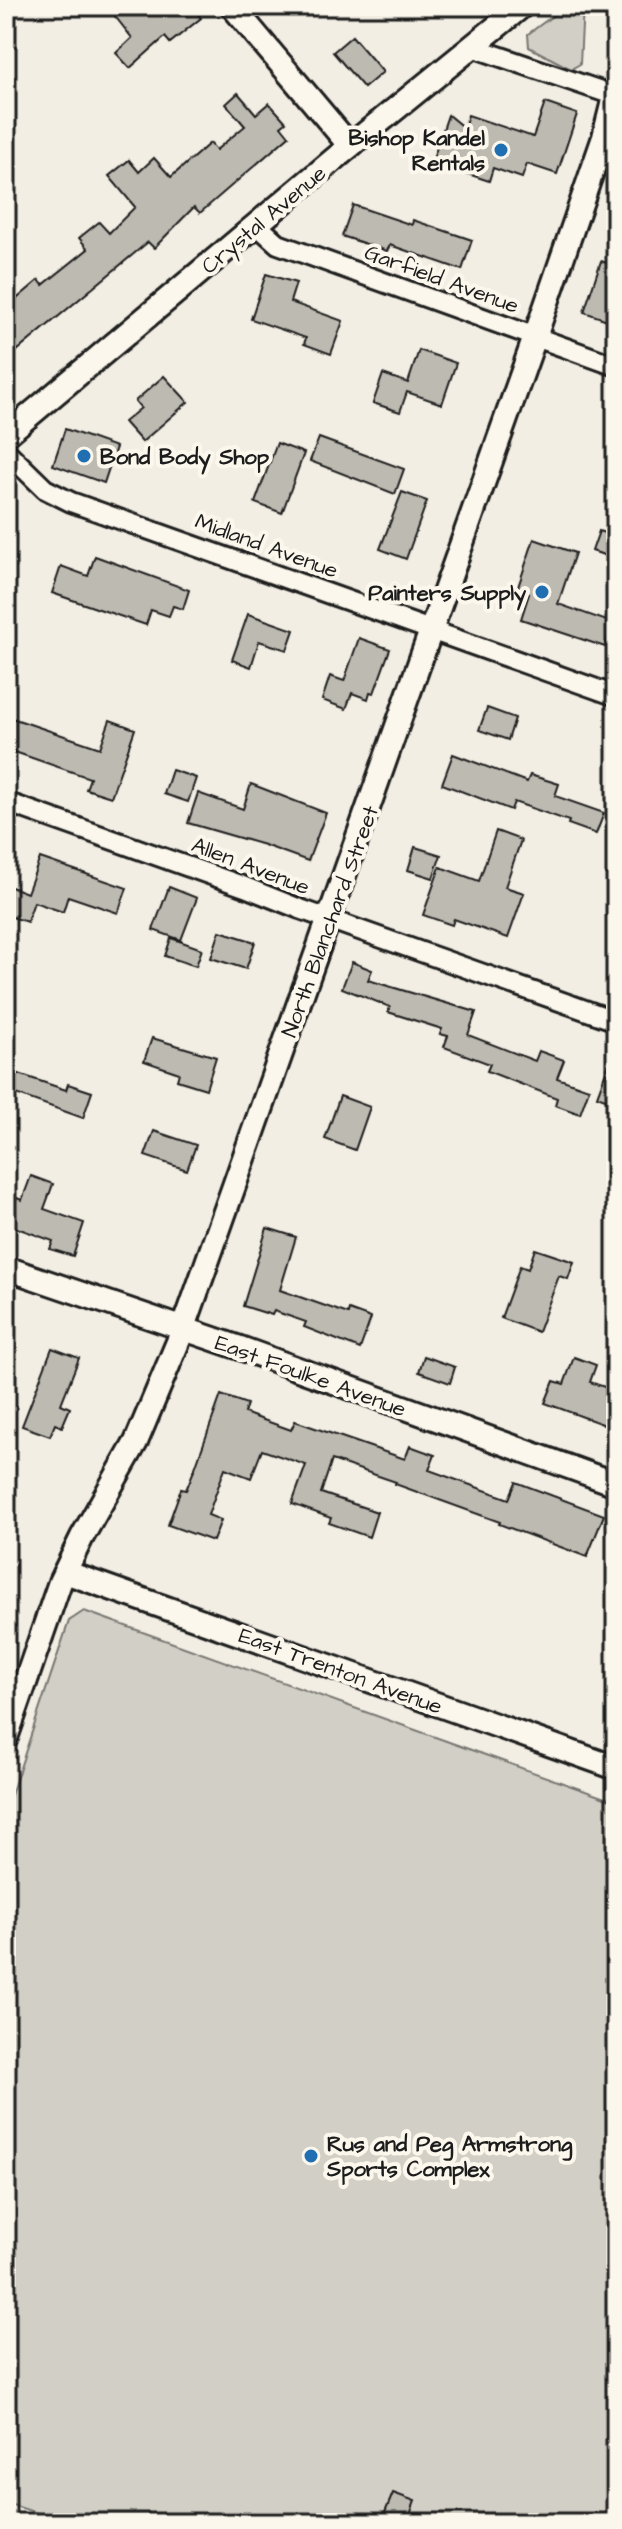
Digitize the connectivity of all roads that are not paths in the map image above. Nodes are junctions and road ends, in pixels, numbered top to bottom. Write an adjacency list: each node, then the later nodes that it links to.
1 (232, 6): 5 (street)
2 (522, 6): 3 (street, Crystal Avenue)
3 (472, 47): 4 (street); 5 (street, Crystal Avenue)
4 (616, 94): 7 (street, North Blanchard Street)
5 (350, 146): 6 (street, Crystal Avenue)
6 (257, 225): 7 (street, Garfield Avenue); 9 (street, Crystal Avenue)
7 (535, 337): 8 (street, Garfield Avenue); 11 (street, North Blanchard Street)
8 (616, 366)
9 (6, 435)
10 (6, 451): 11 (street, Midland Avenue)
11 (432, 630): 12 (street, Midland Avenue); 14 (street, North Blanchard Street)
12 (616, 696)
13 (6, 802): 14 (street, Allen Avenue)
14 (330, 920): 15 (street, Allen Avenue); 17 (street, North Blanchard Street)
15 (616, 1021)
16 (6, 1268): 17 (street, East Foulke Avenue)
17 (183, 1330): 18 (street, East Foulke Avenue); 19 (street, North Blanchard Street)
18 (616, 1484)
19 (65, 1572): 20 (street, North Blanchard Street); 22 (street, East Trenton Avenue)
20 (12, 1696): 21 (street, North Blanchard Street)
21 (6, 1738)
22 (616, 1768)

